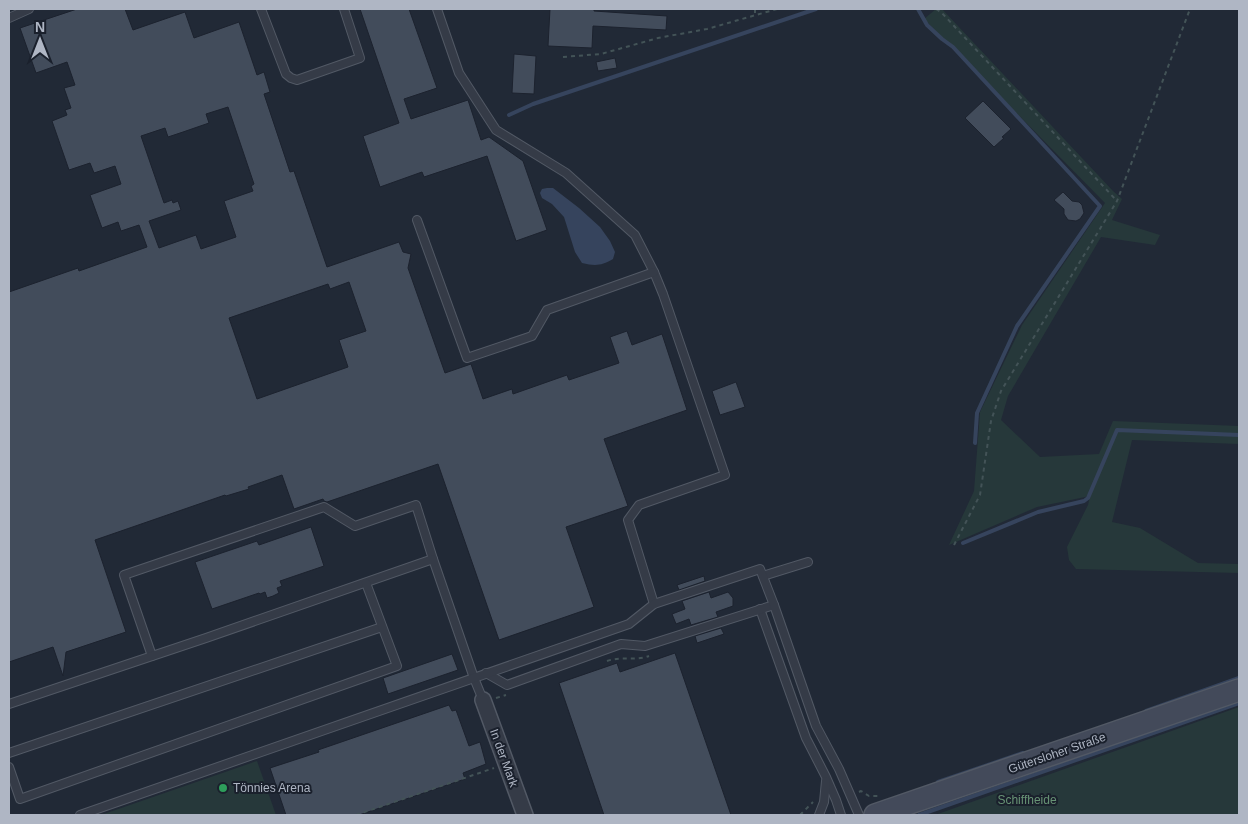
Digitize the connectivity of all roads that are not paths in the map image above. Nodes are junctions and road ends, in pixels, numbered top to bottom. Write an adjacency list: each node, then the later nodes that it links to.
1 (29, 9): 5 (lane)
2 (261, 9): 3 (lane)
3 (344, 9)
4 (437, 9): 7 (lane)
5 (9, 18)
6 (417, 220): 7 (lane)
7 (654, 272): 12 (lane)
8 (433, 559): 11 (lane); 16 (lane); 18 (lane)
9 (808, 562): 10 (lane)
10 (761, 572): 12 (lane); 13 (lane)
11 (366, 583): 15 (lane); 16 (lane)
12 (654, 604): 17 (lane)
13 (774, 605): 14 (lane); 29 (lane)
14 (760, 610): 17 (lane); 24 (lane)
15 (382, 627): 22 (lane); 23 (lane)
16 (152, 656): 21 (lane)
17 (486, 674): 18 (lane)
18 (474, 678): 20 (lane); 25 (lane)
19 (1239, 690): 30 (main road, Gütersloher Straße)
20 (484, 701): 26 (street, In der Mark)
21 (9, 704)
22 (9, 753)
23 (9, 768)
24 (826, 777): 27 (lane); 28 (lane)
25 (80, 815)
26 (525, 815)
27 (819, 815)
28 (841, 815)
29 (859, 815)
30 (875, 815)

